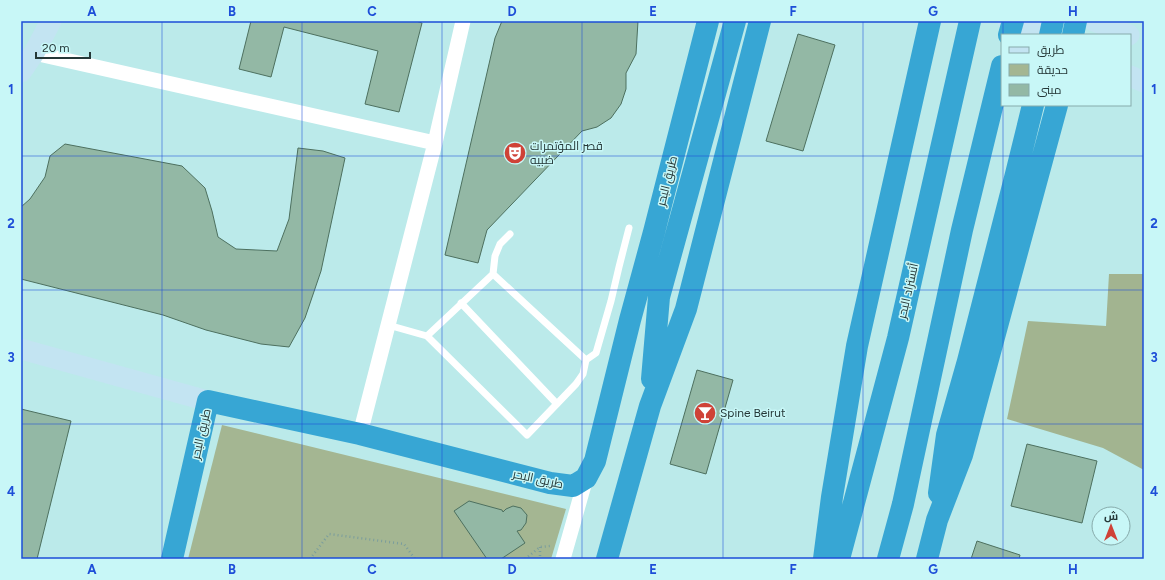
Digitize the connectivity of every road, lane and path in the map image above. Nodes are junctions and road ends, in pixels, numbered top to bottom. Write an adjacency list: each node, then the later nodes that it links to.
1 (51, 21): 20 (street)
2 (463, 21): 29 (street)
3 (708, 21): 42 (highway, طريق البحر)
4 (735, 21): 40 (highway)
5 (760, 21): 40 (highway)
6 (930, 21): 51 (highway)
7 (970, 21): 52 (highway, أتستراد البحر)
8 (1008, 21): 14 (street)
9 (1013, 21): 13 (highway)
10 (1053, 21): 15 (highway)
11 (1076, 21): 16 (highway)
12 (1094, 21): 17 (street)
13 (1009, 34)
14 (1046, 34)
15 (1049, 34)
16 (1073, 34)
17 (1127, 34)
18 (1131, 36): 19 (street)
19 (1144, 42)
20 (34, 53): 24 (street); 29 (street)
21 (1131, 64): 23 (street)
22 (1001, 70): 53 (highway)
23 (1144, 70)
24 (21, 72)
25 (1131, 76): 26 (street)
26 (1144, 82)
27 (1033, 106): 43 (highway)
28 (1057, 106): 43 (highway)
29 (434, 143): 34 (street)
30 (629, 228): 37 (lane)
31 (510, 234): 32 (lane)
32 (493, 274): 33 (lane); 37 (lane)
33 (461, 303): 35 (lane); 39 (lane)
34 (388, 325): 35 (lane); 41 (street)
35 (427, 336): 39 (lane)
36 (21, 349): 38 (street)
37 (586, 360): 39 (lane)
38 (208, 401): 41 (highway, طريق البحر); 44 (highway, طريق البحر)
39 (557, 404)
40 (650, 406): 50 (highway)
41 (360, 434): 42 (highway, طريق البحر)
42 (586, 478): 49 (street)
43 (937, 520): 54 (highway)
44 (172, 559)
45 (310, 559): 46 (path)
46 (415, 559)
47 (525, 559): 48 (path)
48 (540, 559)
49 (563, 559)
50 (607, 559)
51 (824, 559)
52 (839, 559)
53 (888, 559)
54 (927, 559)

